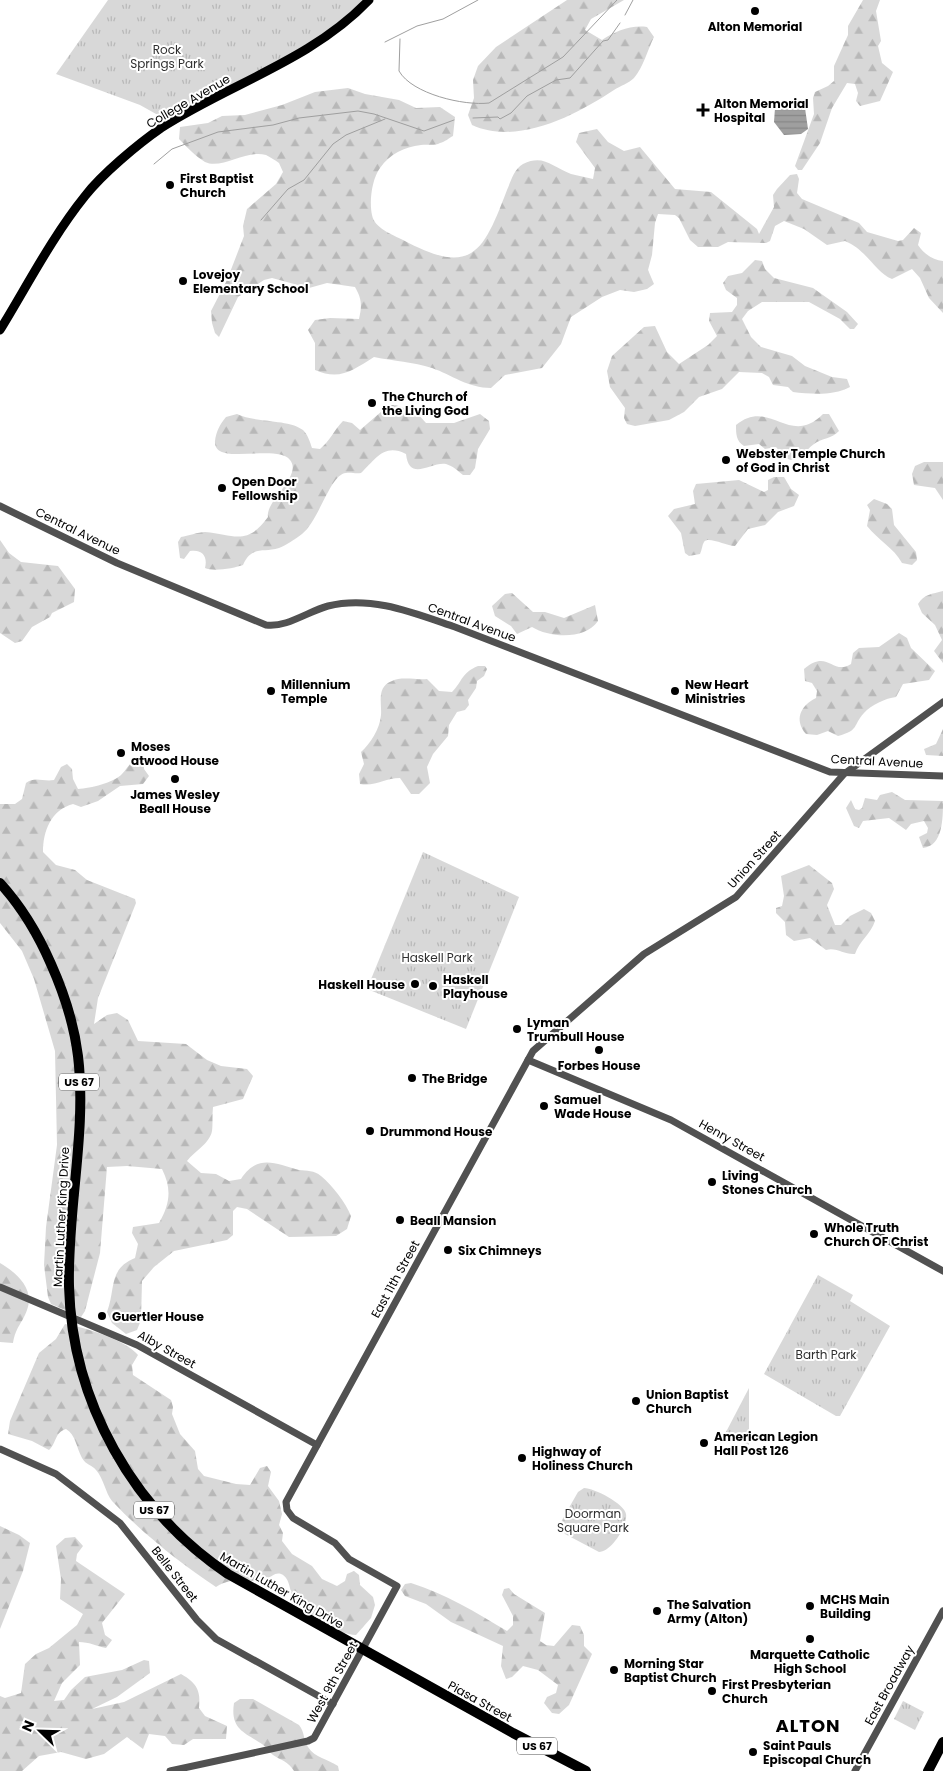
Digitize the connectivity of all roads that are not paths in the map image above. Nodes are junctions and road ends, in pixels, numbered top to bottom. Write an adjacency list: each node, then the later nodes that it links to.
1 (369, 0): 2 (main road, College Avenue)
2 (0, 330)
3 (0, 506): 5 (street, Central Avenue)
4 (943, 702): 5 (street, Union Street)
5 (844, 774): 6 (street, Central Avenue); 8 (street, Union Street)
6 (943, 776)
7 (0, 883): 15 (highway, Martin Luther King Drive / US 67)
8 (528, 1060): 9 (street, Henry Street); 11 (street, East 11th Street)
9 (943, 1271)
10 (0, 1287): 11 (street, Alby Street)
11 (316, 1445): 13 (street, East 11th Street)
12 (3, 1450): 16 (street, Belle Street)
13 (397, 1586): 15 (street, West 9th Street)
14 (943, 1611): 21 (street, East Broadway)
15 (362, 1650): 16 (street, West 9th Street); 20 (highway, Piasa Street / US 67)
16 (333, 1704): 19 (street, West 9th Street)
17 (943, 1742): 22 (highway)
18 (943, 1755): 23 (highway)
19 (170, 1771)
20 (586, 1771)
21 (856, 1771)
22 (928, 1771)
23 (935, 1771)

